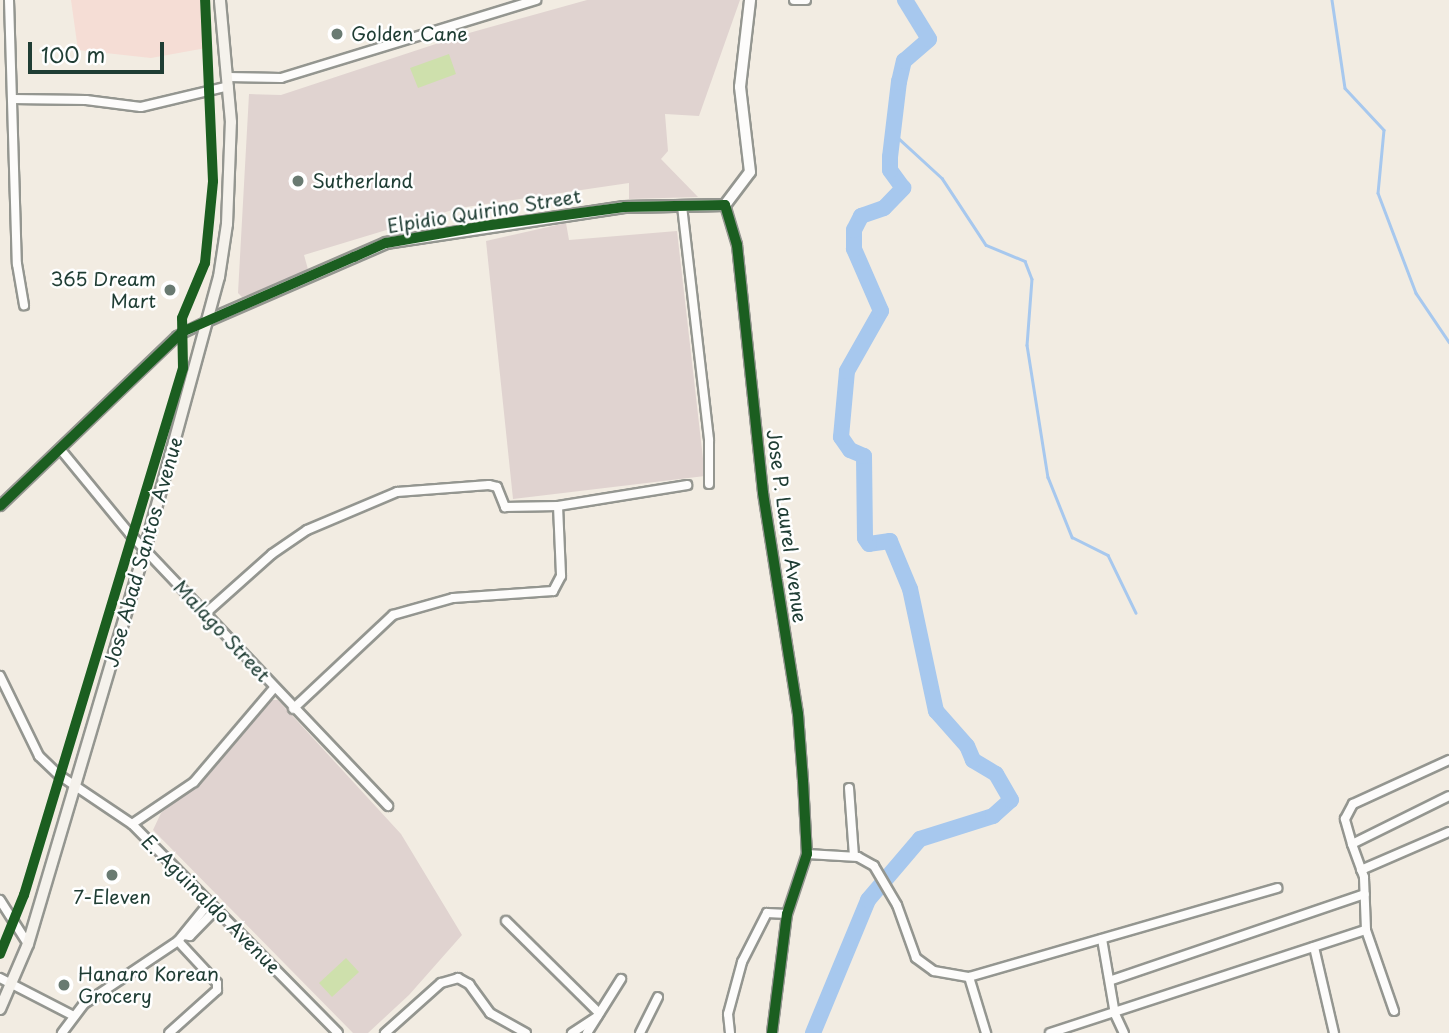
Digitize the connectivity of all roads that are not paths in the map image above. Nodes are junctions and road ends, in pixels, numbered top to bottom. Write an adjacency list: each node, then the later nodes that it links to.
1 (9, 0): 8 (street)
2 (220, 0): 7 (main road, Jose Abad Santos Avenue)
3 (536, 0): 7 (street)
4 (750, 0): 9 (street)
5 (794, 0): 6 (street)
6 (806, 0)
7 (228, 81): 8 (street); 12 (main road, Jose Abad Santos Avenue)
8 (13, 99): 11 (street)
9 (725, 205): 10 (street, Elpidio Quirino Street); 31 (street, Jose P. Laurel Avenue)
10 (682, 206): 12 (street, Elpidio Quirino Street); 14 (street)
11 (24, 305)
12 (209, 320): 13 (street, Elpidio Quirino Street); 18 (main road, Jose Abad Santos Avenue)
13 (61, 450): 16 (street, Elpidio Quirino Street); 18 (street, Malago Street)
14 (709, 484)
15 (687, 485): 17 (street)
16 (0, 506)
17 (558, 506): 19 (street); 22 (street)
18 (145, 549): 19 (street, Malago Street); 24 (main road, Jose Abad Santos Avenue)
19 (207, 612): 21 (street, Malago Street)
20 (0, 676): 24 (street, E. Aguinaldo Avenue)
21 (274, 688): 22 (street, Malago Street); 28 (street)
22 (293, 709): 27 (street, Malago Street)
23 (1449, 760): 30 (street)
24 (75, 786): 28 (street, E. Aguinaldo Avenue); 43 (main road, Jose Abad Santos Avenue)
25 (849, 788): 32 (street)
26 (1449, 796): 30 (street)
27 (388, 806)
28 (132, 824): 37 (street, E. Aguinaldo Avenue)
29 (1449, 832): 33 (street)
30 (1352, 844): 33 (street)
31 (807, 854): 32 (street); 38 (street)
32 (854, 856): 45 (street)
33 (1361, 870): 35 (street)
34 (1277, 888): 42 (street)
35 (1365, 894): 40 (street); 48 (street)
36 (0, 900): 43 (street)
37 (212, 906): 41 (street); 58 (street, E. Aguinaldo Avenue)
38 (787, 914): 64 (street); 65 (street)
39 (506, 921): 54 (street)
40 (1366, 930): 44 (street); 52 (street)
41 (181, 938): 55 (street); 57 (street)
42 (1102, 939): 45 (street); 48 (street)
43 (28, 944): 49 (main road, Jose Abad Santos Avenue)
44 (1314, 947): 53 (street); 69 (street)
45 (969, 976): 66 (street)
46 (0, 978): 49 (street)
47 (621, 979): 54 (street)
48 (1112, 980): 53 (street)
49 (15, 982): 51 (main road, Jose Abad Santos Avenue); 55 (street)
50 (658, 997): 63 (street)
51 (0, 1009)
52 (1394, 1011)
53 (1115, 1014): 67 (street); 68 (street)
54 (598, 1015): 61 (street); 62 (street)
55 (74, 1016): 56 (street)
56 (62, 1033)
57 (169, 1033)
58 (338, 1033)
59 (385, 1033): 60 (street)
60 (526, 1033)
61 (572, 1033)
62 (587, 1033)
63 (640, 1033)
64 (730, 1033)
65 (772, 1033)
66 (986, 1033)
67 (1050, 1033)
68 (1124, 1033)
69 (1334, 1033)

